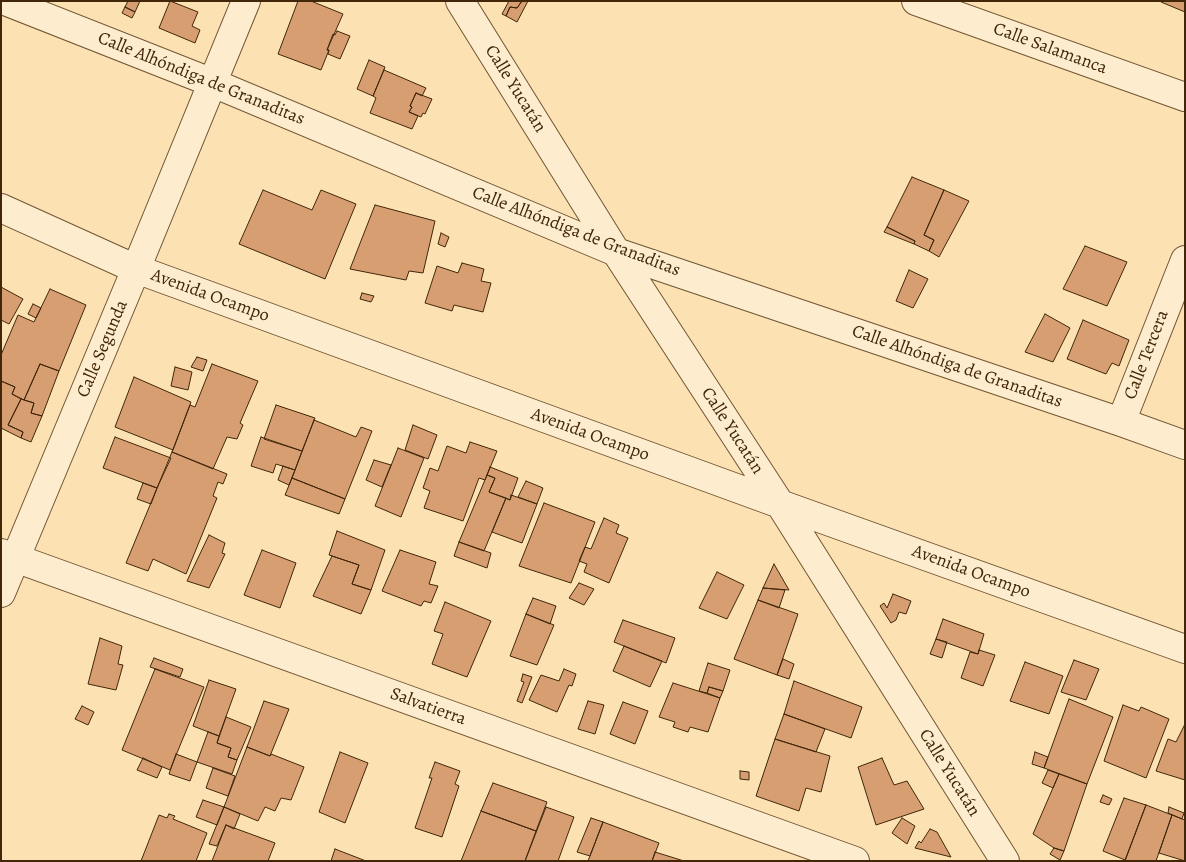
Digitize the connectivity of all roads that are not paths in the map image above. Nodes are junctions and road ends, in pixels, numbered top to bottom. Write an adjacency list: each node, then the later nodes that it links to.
1 (5, 1): 5 (street, Calle Alhóndiga de Granaditas)
2 (246, 1): 5 (street, Calle Segunda)
3 (460, 1): 8 (street, Calle Yucatán)
4 (916, 1): 6 (street, Calle Salamanca)
5 (213, 83): 8 (street, Calle Alhóndiga de Granaditas); 10 (street, Calle Segunda)
6 (1185, 97)
7 (1, 208): 10 (street, Avenida Ocampo)
8 (616, 252): 11 (street, Calle Alhóndiga de Granaditas); 13 (street, Calle Yucatán)
9 (1185, 260): 11 (street, Calle Tercera)
10 (136, 269): 13 (street, Avenida Ocampo); 14 (street, Calle Segunda)
11 (1121, 422): 12 (street, Calle Alhóndiga de Granaditas)
12 (1185, 445)
13 (780, 504): 16 (street, Avenida Ocampo); 18 (street, Calle Yucatán)
14 (9, 556): 15 (street, Calle Segunda); 17 (street, Salvatierra)
15 (1, 593)
16 (1185, 649)
17 (855, 861)
18 (1005, 861)

